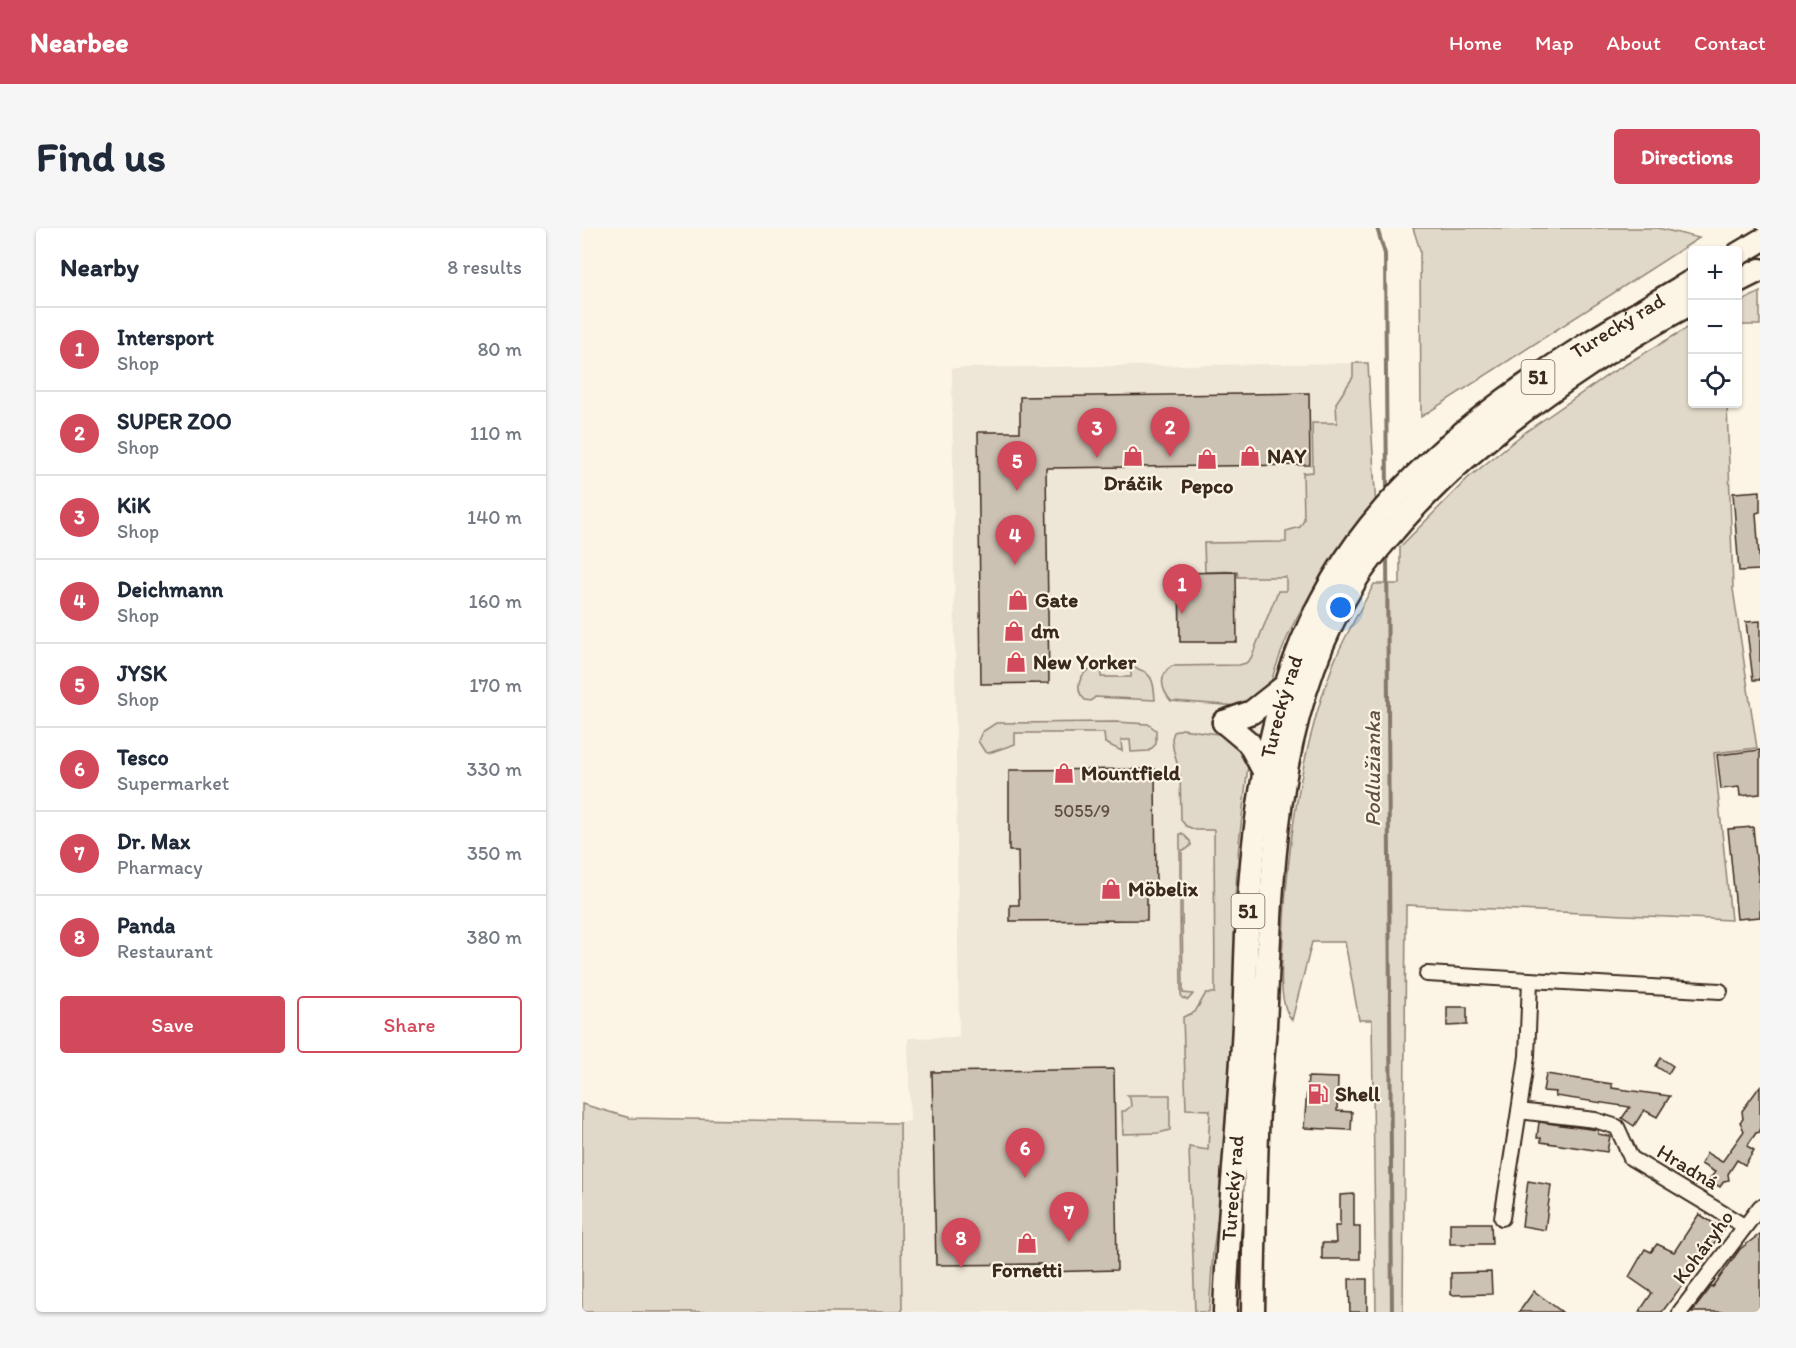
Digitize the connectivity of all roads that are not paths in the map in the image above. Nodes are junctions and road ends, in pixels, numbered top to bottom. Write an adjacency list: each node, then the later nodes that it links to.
1 (1760, 241): 2 (main road)
2 (1742, 251)
3 (1760, 270): 4 (main road)
4 (1742, 279)
5 (1688, 283): 7 (main road, Turecký rad / 51)
6 (1688, 305): 10 (main road, Turecký rad / 51)
7 (1285, 686): 8 (main road); 10 (main road, Turecký rad / 51)
8 (1252, 712): 9 (main road); 10 (main road)
9 (1224, 723): 10 (main road); 11 (main road)
10 (1284, 729): 11 (main road, Turecký rad / 51); 20 (main road, Turecký rad / 51)
11 (1264, 771): 19 (main road, Turecký rad / 51)
12 (1426, 974): 13 (street)
13 (1530, 981): 14 (street); 15 (street)
14 (1720, 992)
15 (1519, 1110): 17 (street); 18 (street, Hradná)
16 (1760, 1207): 18 (street, Koháryho)
17 (1502, 1218)
18 (1744, 1226): 21 (street, Koháryho)
19 (1225, 1312)
20 (1253, 1312)
21 (1680, 1312)

